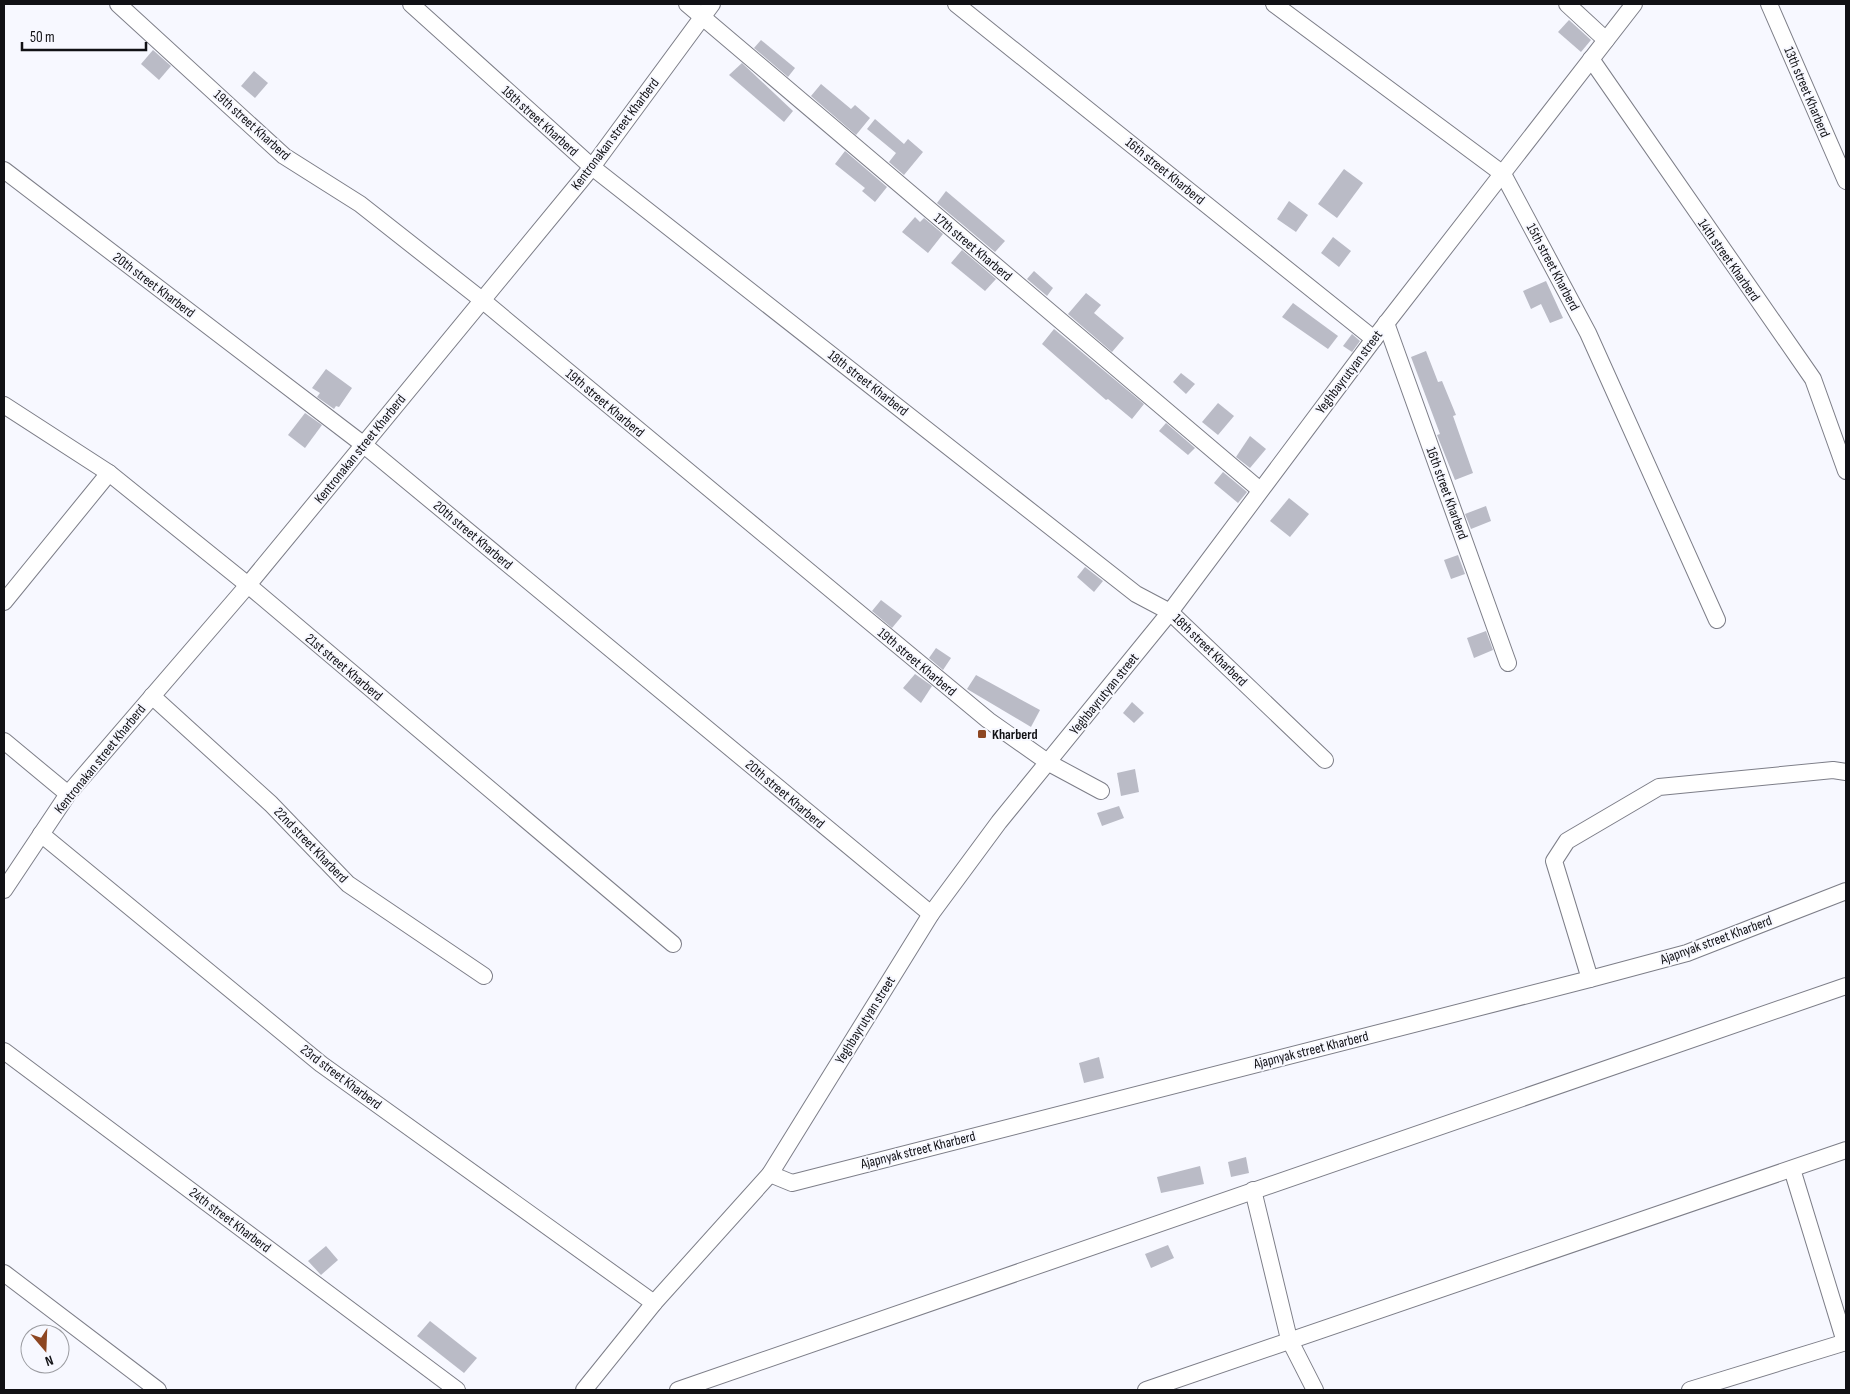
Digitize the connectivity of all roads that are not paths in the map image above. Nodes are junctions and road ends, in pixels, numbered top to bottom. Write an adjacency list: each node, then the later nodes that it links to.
1 (118, 4): 16 (street, 19th street Kharberd)
2 (411, 4): 12 (street, 18th street Kharberd)
3 (687, 4): 9 (street, 17th street Kharberd)
4 (956, 4): 18 (street, 16th street Kharberd)
5 (1274, 4): 14 (street, 15th street Kharberd)
6 (1567, 4): 10 (street)
7 (1634, 4): 10 (street, Yeghbayrutyan street)
8 (1769, 4): 15 (street, 13th street Kharberd)
9 (707, 10): 12 (street, Kentronakan street Kharberd); 23 (street, 17th street Kharberd)
10 (1606, 40): 11 (street, Yeghbayrutyan street)
11 (1591, 59): 14 (street, Yeghbayrutyan street); 21 (street, 14th street Kharberd)
12 (592, 167): 16 (street, Kentronakan street Kharberd); 26 (street, 18th street Kharberd)
13 (4, 170): 20 (street, 20th street Kharberd)
14 (1503, 174): 17 (street, Yeghbayrutyan street); 27 (street, 15th street Kharberd)
15 (1846, 180)
16 (482, 300): 20 (street, Kentronakan street Kharberd); 32 (street, 19th street Kharberd)
17 (1386, 323): 18 (street, Yeghbayrutyan street); 28 (street, 16th street Kharberd)
18 (1374, 339): 23 (street, Yeghbayrutyan street)
19 (4, 405): 22 (street, 21st street Kharberd)
20 (364, 445): 24 (street, Kentronakan street Kharberd); 39 (street, 20th street Kharberd)
21 (1846, 471)
22 (110, 473): 24 (street, 21st street Kharberd); 25 (street)
23 (1260, 490): 26 (street, Yeghbayrutyan street)
24 (248, 586): 29 (street, Kentronakan street Kharberd); 40 (street, 21st street Kharberd)
25 (4, 602)
26 (1170, 612): 31 (street, 18th street Kharberd); 32 (street, Yeghbayrutyan street)
27 (1717, 620)
28 (1508, 663)
29 (152, 696): 35 (street, Kentronakan street Kharberd); 41 (street, 22nd street Kharberd)
30 (4, 741): 35 (street)
31 (1325, 760)
32 (1049, 763): 34 (street, 19th street Kharberd); 39 (street, Yeghbayrutyan street)
33 (1846, 772): 42 (street)
34 (1101, 791)
35 (68, 794): 36 (street, Kentronakan street Kharberd)
36 (41, 834): 37 (street, Kentronakan street Kharberd); 50 (street, 23rd street Kharberd)
37 (4, 890)
38 (1846, 891): 42 (street, Ajapnyak street Kharberd)
39 (931, 914): 47 (street, Yeghbayrutyan street)
40 (672, 944)
41 (484, 976)
42 (1590, 979): 47 (street, Ajapnyak street Kharberd)
43 (1846, 986): 48 (street)
44 (4, 1051): 54 (street, 24th street Kharberd)
45 (1846, 1150): 46 (street)
46 (1792, 1168): 51 (street); 52 (street)
47 (770, 1174): 50 (street, Yeghbayrutyan street)
48 (1253, 1190): 51 (street); 56 (street)
49 (4, 1272): 53 (street)
50 (654, 1303): 55 (street, Yeghbayrutyan street)
51 (1289, 1340): 57 (street); 58 (street)
52 (1846, 1342): 59 (street)
53 (158, 1390)
54 (457, 1390)
55 (584, 1390)
56 (678, 1390)
57 (1146, 1390)
58 (1315, 1390)
59 (1690, 1390)

